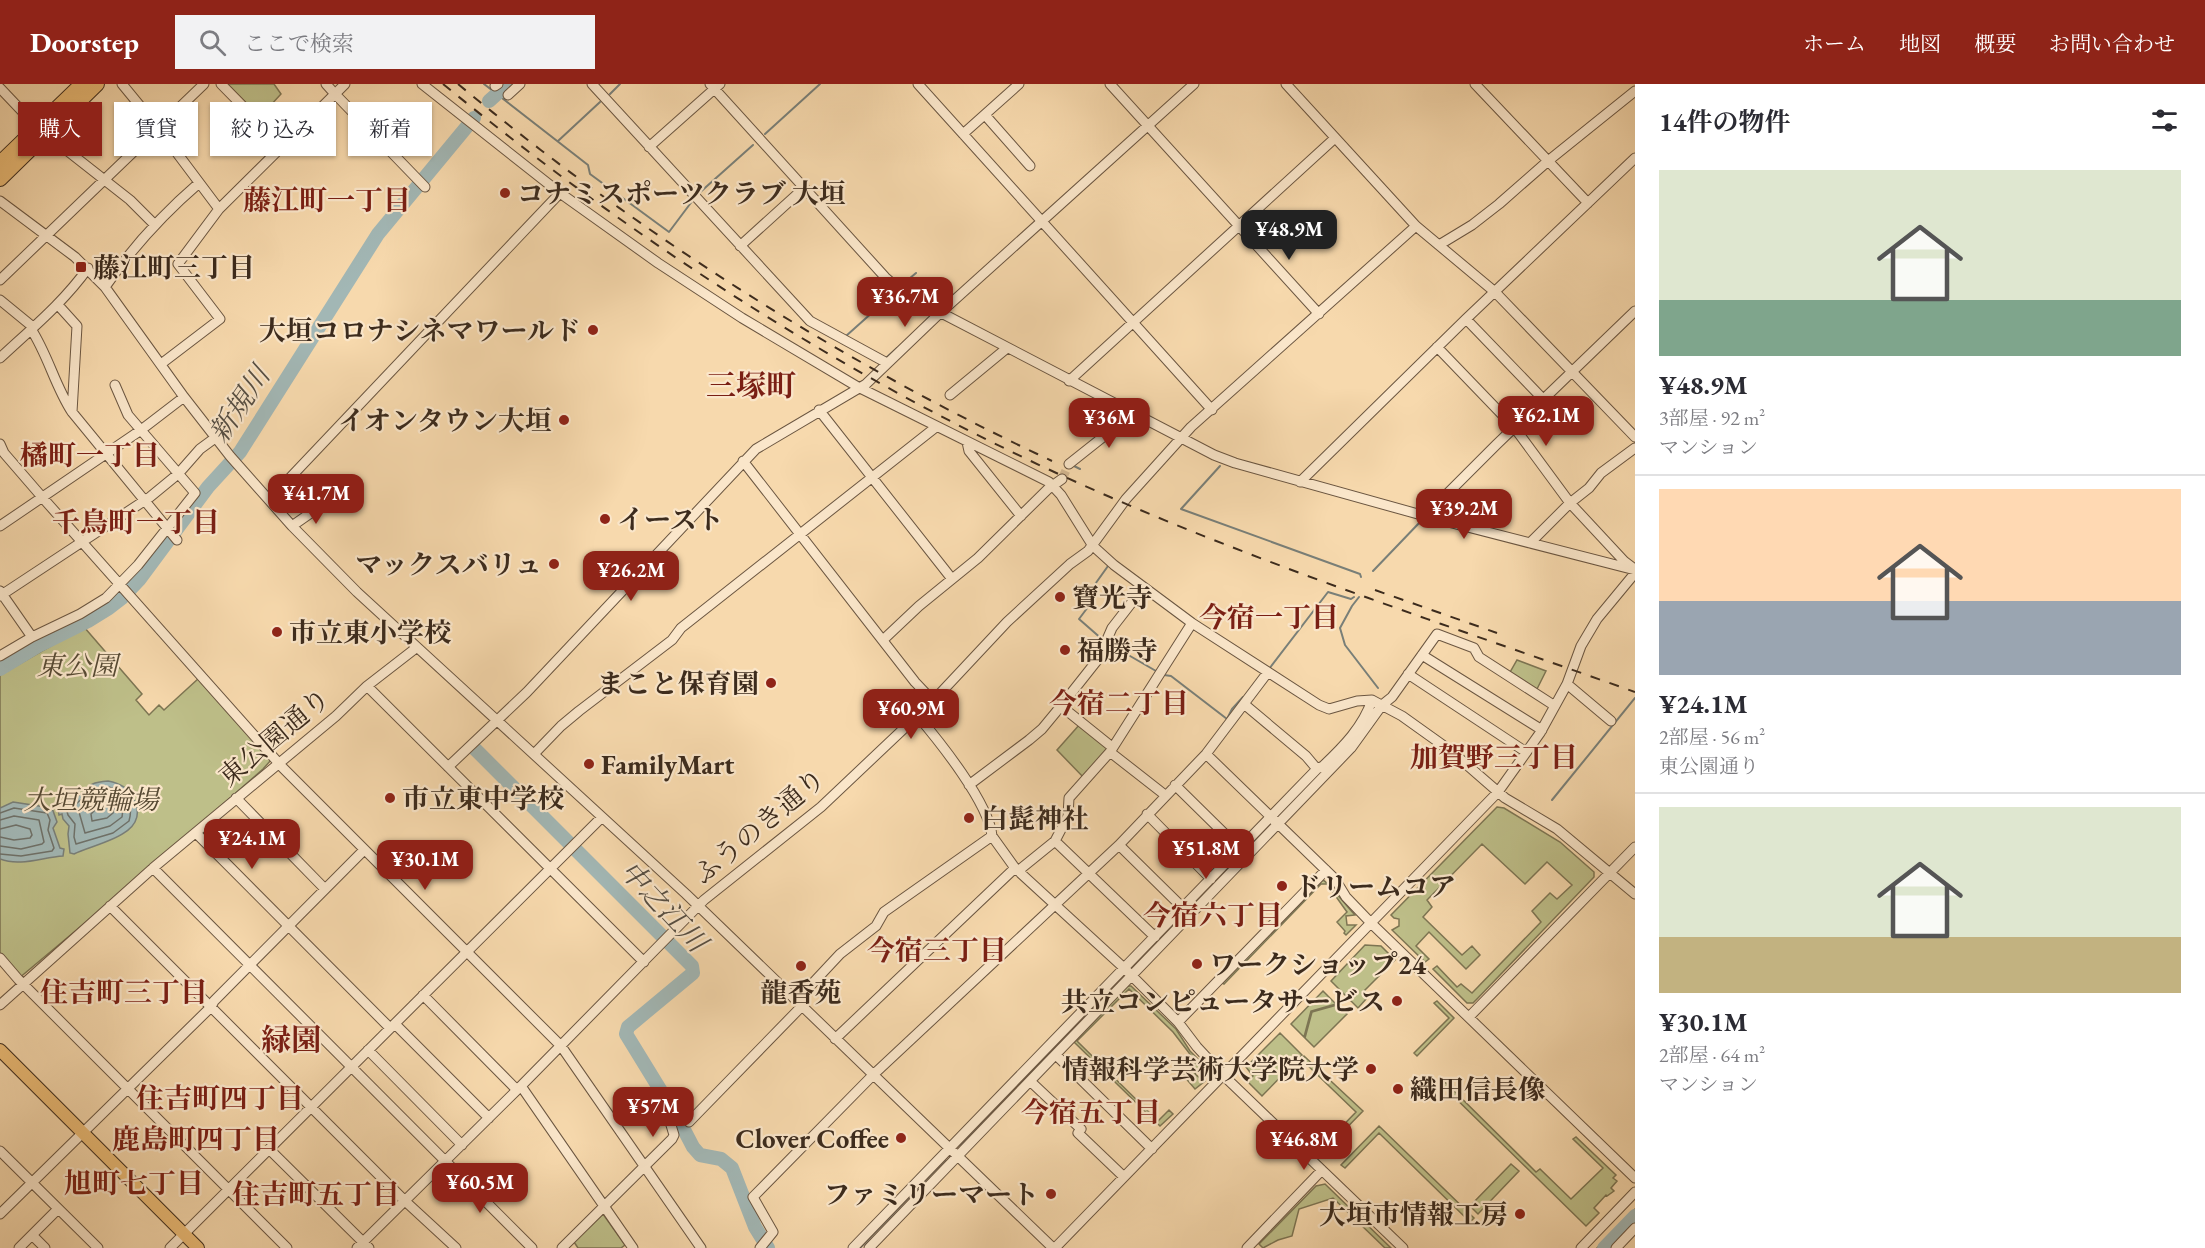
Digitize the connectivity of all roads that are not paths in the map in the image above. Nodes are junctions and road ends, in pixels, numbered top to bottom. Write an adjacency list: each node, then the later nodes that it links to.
1 (82, 84): 23 (highway)
2 (97, 84): 24 (highway)
3 (106, 84): 25 (street)
4 (122, 84): 26 (street)
5 (204, 84): 27 (street)
6 (221, 84): 28 (street)
7 (326, 84): 21 (street)
8 (345, 84): 21 (street)
9 (422, 84): 51 (street)
10 (520, 84): 22 (street)
11 (592, 84): 35 (street)
12 (918, 84): 33 (street)
13 (1020, 84): 31 (street)
14 (1110, 84): 32 (street)
15 (1194, 84): 32 (street)
16 (1286, 84): 34 (street)
17 (1475, 84): 43 (street)
18 (715, 86): 35 (street); 50 (street)
19 (0, 88): 30 (street)
20 (1635, 91): 43 (street)
21 (335, 94): 29 (street); 49 (street)
22 (508, 95)
23 (66, 102)
24 (78, 102)
25 (87, 102)
26 (137, 102)
27 (186, 102)
28 (239, 102)
29 (327, 102)
30 (18, 106)
31 (985, 115): 33 (street); 45 (street)
32 (1148, 126): 55 (street); 57 (street)
33 (963, 134): 55 (street)
34 (1335, 138): 57 (street); 58 (street)
35 (649, 147): 61 (street)
36 (18, 149): 44 (highway)
37 (19, 156): 46 (highway)
38 (75, 156): 47 (street)
39 (131, 156): 47 (street)
40 (179, 156): 48 (street)
41 (270, 156): 54 (street)
42 (1635, 158): 53 (street)
43 (1548, 161): 53 (street); 60 (street)
44 (0, 163)
45 (1030, 166)
46 (0, 178)
47 (106, 180): 56 (street); 59 (street)
48 (199, 183): 54 (street); 56 (street)
49 (424, 187)
50 (804, 188): 61 (street); 69 (street)
51 (560, 193): 82 (street); 108 (street)
52 (0, 201): 59 (street)
53 (1588, 203): 65 (street)
54 (219, 209): 78 (street)
55 (1042, 222): 69 (street); 72 (street)
56 (154, 225): 64 (street)
57 (1239, 226): 70 (street); 72 (street)
58 (1416, 226): 60 (street); 70 (street, ふうのき通り)
59 (48, 235): 62 (street); 63 (street)
60 (1439, 245): 65 (street)
61 (740, 246): 77 (street)
62 (88, 268): 64 (street); 67 (street)
63 (0, 280)
64 (105, 287): 78 (street)
65 (1495, 292): 71 (street); 79 (street)
66 (0, 300): 73 (street)
67 (57, 305): 73 (street); 88 (street)
68 (1635, 311): 79 (street)
69 (940, 313): 75 (street); 77 (street)
70 (1318, 314): 87 (street, ふうのき通り)
71 (1466, 319): 74 (street); 85 (street)
72 (1134, 321): 80 (street); 87 (street)
73 (32, 328): 76 (street); 88 (street)
74 (1437, 347): 91 (street); 105 (street)
75 (1007, 348): 80 (street); 83 (street)
76 (0, 358)
77 (887, 363): 82 (street)
78 (161, 364): 84 (street)
79 (1573, 371): 85 (street); 93 (street)
80 (1069, 381): 89 (street)
81 (115, 385): 92 (street)
82 (858, 387): 86 (street); 90 (street)
83 (950, 395)
84 (184, 397): 92 (street); 94 (street)
85 (1543, 399): 91 (street)
86 (819, 410): 100 (street); 103 (street)
87 (1212, 410): 95 (street, ふうのき通り)
88 (72, 412): 99 (street)
89 (1132, 414): 95 (street); 101 (street)
90 (936, 427): 96 (street); 103 (street)
91 (1514, 427): 111 (street); 113 (street)
92 (141, 430): 99 (street); 102 (street)
93 (1635, 437)
94 (215, 438): 102 (street); 108 (street)
95 (1180, 439): 105 (street); 121 (street, ふうのき通り)
96 (967, 442): 106 (street); 112 (street)
97 (1635, 448): 111 (street)
98 (1, 451): 107 (street)
99 (106, 454): 107 (street); 109 (street)
100 (743, 461): 117 (street); 144 (street)
101 (1069, 464)
102 (178, 474): 109 (street); 116 (street)
103 (874, 478): 117 (street); 123 (street)
104 (1062, 479): 106 (street)
105 (1300, 482): 113 (street)
106 (1053, 486): 112 (street); 121 (street)
107 (42, 497): 114 (street); 119 (street)
108 (269, 500): 115 (street)
109 (145, 501): 116 (street); 119 (street)
110 (325, 503): 115 (street)
111 (1570, 503): 120 (street); 122 (street)
112 (1021, 516): 123 (street)
113 (1425, 516): 120 (street)
114 (0, 526)
115 (292, 526): 130 (street)
116 (169, 529): 118 (street); 124 (street)
117 (800, 534): 129 (street); 149 (street)
118 (177, 540)
119 (82, 542): 124 (street); 126 (street)
120 (1530, 543): 122 (street)
121 (1093, 546): 125 (street); 138 (street, ふうのき通り)
122 (1635, 571): 135 (street)
123 (952, 579): 129 (street)
124 (121, 585): 128 (street); 151 (street)
125 (1143, 588): 127 (street); 141 (street)
126 (1, 594): 128 (street)
127 (1192, 623): 133 (street); 147 (street)
128 (32, 637): 132 (street)
129 (883, 640): 138 (street)
130 (416, 648): 136 (street, 東公園通り); 144 (street)
131 (1422, 655): 134 (street); 142 (street); 146 (street)
132 (0, 656)
133 (1268, 672): 137 (street); 139 (street)
134 (1408, 674): 140 (street); 148 (street)
135 (1566, 684): 142 (street); 145 (street)
136 (367, 686): 151 (street, 東公園通り); 152 (street)
137 (1372, 700): 140 (street); 153 (street)
138 (933, 701): 143 (street, ふうのき通り)
139 (1244, 704): 150 (street); 153 (street)
140 (1382, 705): 156 (street); 162 (street)
141 (1061, 706): 147 (street); 154 (street)
142 (1555, 706): 146 (street)
143 (916, 715): 154 (street); 181 (street, ふうのき通り)
144 (496, 720): 149 (street); 152 (street)
145 (1611, 721)
146 (1542, 730): 148 (street)
147 (1111, 749): 157 (street); 165 (street)
148 (1526, 752): 156 (street)
149 (534, 754): 160 (street)
150 (1206, 754): 155 (street); 161 (street)
151 (278, 763): 158 (street, 東公園通り); 168 (street)
152 (448, 766): 170 (street)
153 (1317, 769): 161 (street)
154 (969, 785): 164 (street)
155 (1175, 785): 157 (street); 169 (street)
156 (1498, 792): 175 (street); 183 (street)
157 (1165, 795): 159 (street)
158 (237, 798): 163 (street, 東公園通り); 177 (street)
159 (1147, 814): 166 (street); 176 (street)
160 (602, 817): 170 (street); 181 (street)
161 (1270, 817): 162 (street); 169 (street)
162 (1278, 825): 173 (street); 191 (street)
163 (196, 833): 171 (street, 東公園通り); 184 (street)
164 (992, 836): 172 (street); 194 (street)
165 (1055, 841): 172 (street); 174 (street)
166 (1119, 845): 174 (street); 182 (street)
167 (1635, 847): 175 (street)
168 (364, 849): 177 (street); 186 (street)
169 (1240, 849): 176 (street)
170 (549, 867): 186 (street); 188 (street)
171 (153, 868): 180 (street, 東公園通り); 189 (street)
172 (1016, 869): 179 (street); 200 (street)
173 (1326, 870): 183 (street); 198 (street)
174 (1088, 873): 179 (street); 185 (street)
175 (1608, 874): 178 (street); 197 (street)
176 (1211, 879): 182 (street)
177 (325, 889): 184 (street)
178 (1635, 894)
179 (1055, 903): 190 (street); 206 (street)
180 (110, 906): 192 (street, 東公園通り); 196 (street)
181 (699, 906): 188 (street, ふうのき通り); 194 (street)
182 (1183, 908): 185 (street)
183 (1372, 924): 197 (street); 207 (street)
184 (288, 926): 189 (street); 199 (street)
185 (1155, 937): 190 (street)
186 (466, 951): 193 (street); 201 (street)
187 (0, 958): 192 (street)
188 (644, 962): 201 (street, ふうのき通り)
189 (250, 964): 196 (street); 205 (street)
190 (1124, 968): 191 (street); 217 (street)
191 (1131, 977): 198 (street); 204 (street)
192 (23, 983): 195 (street, 東公園通り); 210 (street)
193 (423, 995): 199 (street); 209 (street)
194 (800, 1003): 200 (street); 214 (street)
195 (0, 1005)
196 (211, 1007): 210 (street); 211 (street)
197 (1469, 1017): 226 (street)
198 (1178, 1022): 207 (street)
199 (393, 1026): 203 (street); 213 (street)
200 (836, 1039): 206 (street)
201 (561, 1046): 209 (street, ふうのき通り); 223 (street)
202 (0, 1050): 215 (main road)
203 (368, 1050): 205 (street); 216 (street)
204 (1056, 1055): 208 (street); 219 (street)
205 (352, 1066): 211 (street); 222 (street)
206 (873, 1075): 217 (street); 250 (street)
207 (1224, 1076): 219 (street); 224 (street)
208 (1030, 1081): 221 (street); 225 (street)
209 (519, 1088): 213 (street, ふうのき通り); 231 (street)
210 (129, 1089): 215 (street); 228 (street)
211 (311, 1107): 218 (street); 230 (street)
212 (667, 1112): 223 (street)
213 (489, 1118): 216 (street, ふうのき通り)
214 (689, 1122)
215 (83, 1133): 227 (street); 235 (main road)
216 (462, 1145): 222 (street, ふうのき通り)
217 (949, 1148): 221 (street); 251 (street)
218 (269, 1149): 228 (street); 237 (street)
219 (1152, 1149): 225 (street)
220 (0, 1151): 227 (street)
221 (958, 1157): 238 (street); 252 (street)
222 (446, 1161): 230 (street, ふうのき通り); 246 (street)
223 (644, 1167): 231 (street); 249 (street)
224 (1322, 1170): 253 (street); 254 (street)
225 (1124, 1177): 238 (street)
226 (1635, 1178)
227 (32, 1183): 232 (street); 233 (street)
228 (228, 1189): 235 (street); 244 (street)
229 (1635, 1192): 255 (street)
230 (405, 1201): 237 (street, ふうのき通り); 245 (street)
231 (604, 1205): 247 (street); 248 (street)
232 (58, 1209): 236 (street); 241 (street)
233 (0, 1214)
234 (1635, 1228): 256 (street)
235 (184, 1234): 242 (street); 243 (main road)
236 (32, 1236): 239 (street); 240 (street)
237 (363, 1246)
238 (1052, 1247)
239 (20, 1248)
240 (45, 1248)
241 (98, 1248)
242 (170, 1248)
243 (198, 1248)
244 (287, 1248)
245 (456, 1248)
246 (532, 1248)
247 (562, 1248)
248 (633, 1248)
249 (701, 1248)
250 (760, 1248)
251 (853, 1248)
252 (869, 1248)
253 (1247, 1248)
254 (1403, 1248)
255 (1581, 1248)
256 (1616, 1248)

